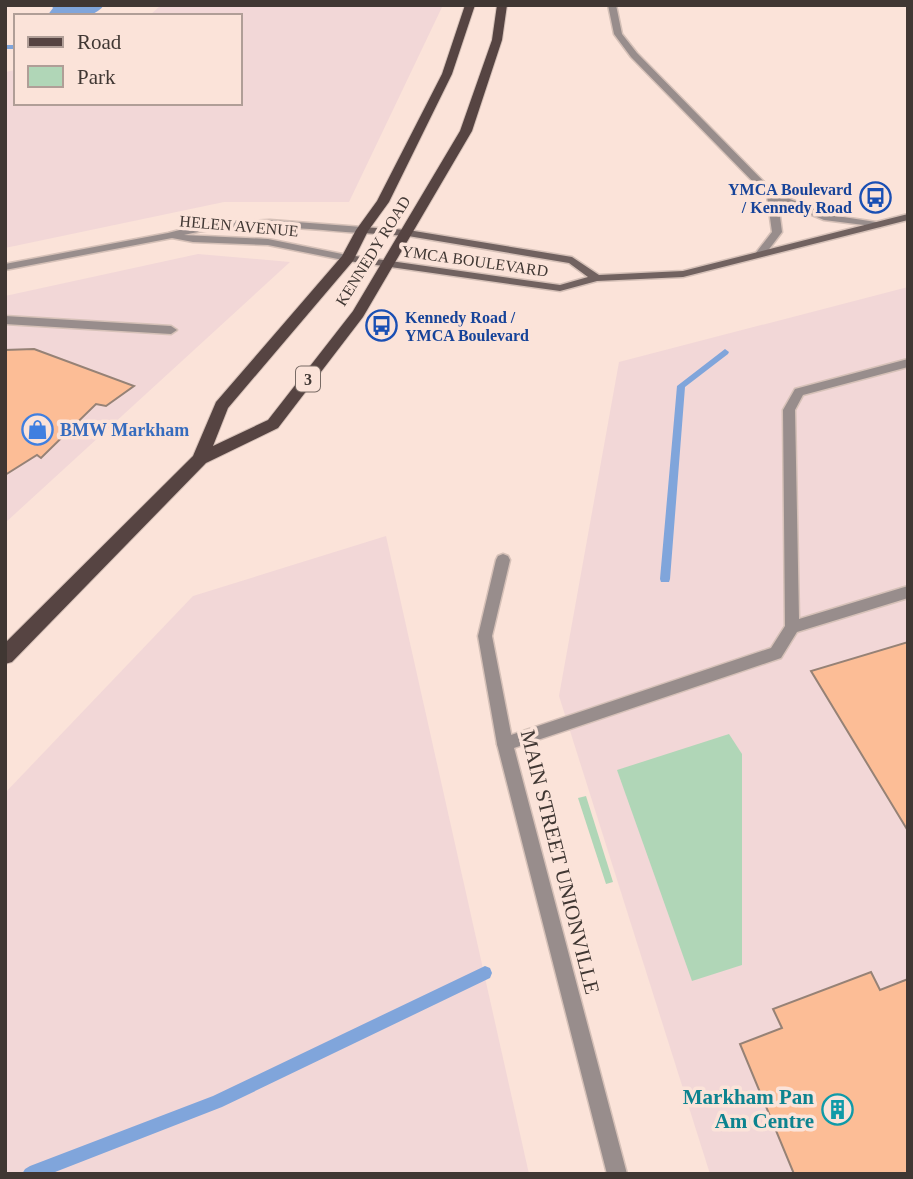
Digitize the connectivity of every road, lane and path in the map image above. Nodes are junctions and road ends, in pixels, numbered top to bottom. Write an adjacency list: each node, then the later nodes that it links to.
1 (470, 5): 7 (main road, KENNEDY ROAD / 3)
2 (502, 5): 8 (main road, KENNEDY ROAD / 3)
3 (612, 5): 4 (street)
4 (772, 195): 6 (street); 10 (street)
5 (908, 216): 6 (main road, YMCA BOULEVARD)
6 (876, 225): 10 (main road, YMCA BOULEVARD)
7 (362, 230): 8 (main road, YMCA BOULEVARD); 9 (street, HELEN AVENUE); 11 (main road, KENNEDY ROAD / 3)
8 (408, 233): 12 (main road, KENNEDY ROAD / 3); 14 (main road, YMCA BOULEVARD)
9 (168, 236): 11 (street, HELEN AVENUE); 13 (street, HELEN AVENUE)
10 (760, 254): 14 (main road, YMCA BOULEVARD)
11 (348, 258): 12 (main road, YMCA BOULEVARD); 18 (main road, KENNEDY ROAD / 3)
12 (388, 265): 14 (main road, YMCA BOULEVARD); 18 (main road, KENNEDY ROAD / 3)
13 (5, 267)
14 (597, 278)
15 (5, 320): 16 (street)
16 (171, 330)
17 (908, 362): 21 (street)
18 (200, 459): 22 (main road, KENNEDY ROAD / 3)
19 (503, 560): 23 (street, MAIN STREET UNIONVILLE)
20 (908, 592): 21 (street)
21 (792, 627): 23 (street)
22 (5, 656)
23 (505, 744): 24 (street, MAIN STREET UNIONVILLE)
24 (617, 1174)

